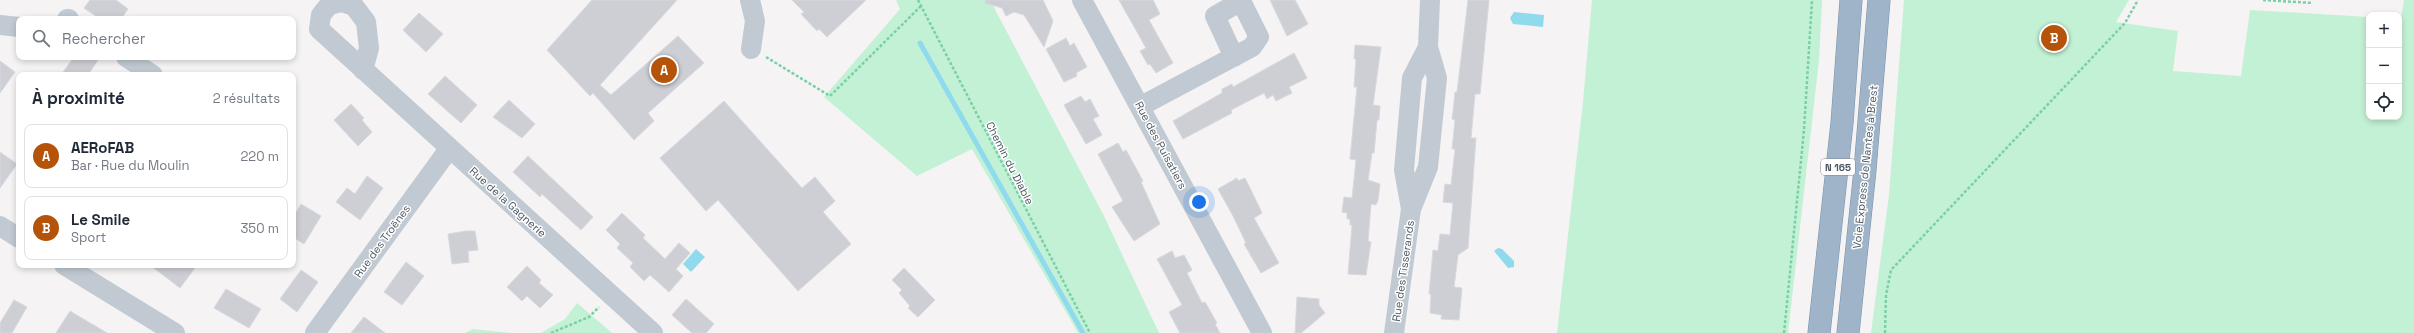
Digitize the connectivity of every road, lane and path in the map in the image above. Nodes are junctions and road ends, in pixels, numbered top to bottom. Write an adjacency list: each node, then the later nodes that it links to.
1 (750, 0): 14 (street)
2 (918, 0): 11 (path, Chemin du Diable)
3 (1082, 0): 19 (street, Rue des Puisatiers)
4 (1430, 0): 29 (street, Rue des Tisserands)
5 (1812, 0): 30 (path)
6 (1851, 0): 31 (highway, N 165)
7 (1879, 0): 32 (highway, Voie Express de Nantes à Brest / N 165)
8 (2138, 0): 33 (path)
9 (2263, 0): 10 (path)
10 (2313, 3)
11 (921, 6): 14 (path); 27 (path, Chemin du Diable)
12 (0, 25): 13 (street)
13 (16, 27)
14 (752, 49)
15 (1234, 57): 19 (street)
16 (130, 60): 18 (street)
17 (363, 70): 20 (street, Rue de la Gagnerie)
18 (148, 72)
19 (1141, 106): 28 (street, Rue des Puisatiers)
20 (449, 149): 22 (street, Rue de la Gagnerie); 24 (street, Rue des Troënes)
21 (69, 268): 23 (street)
22 (611, 295): 25 (path); 26 (street, Rue de la Gagnerie)
23 (175, 333)
24 (315, 333)
25 (551, 333)
26 (653, 333)
27 (1090, 333)
28 (1262, 333)
29 (1394, 333)
30 (1784, 333)
31 (1820, 333)
32 (1848, 333)
33 (1885, 333)

